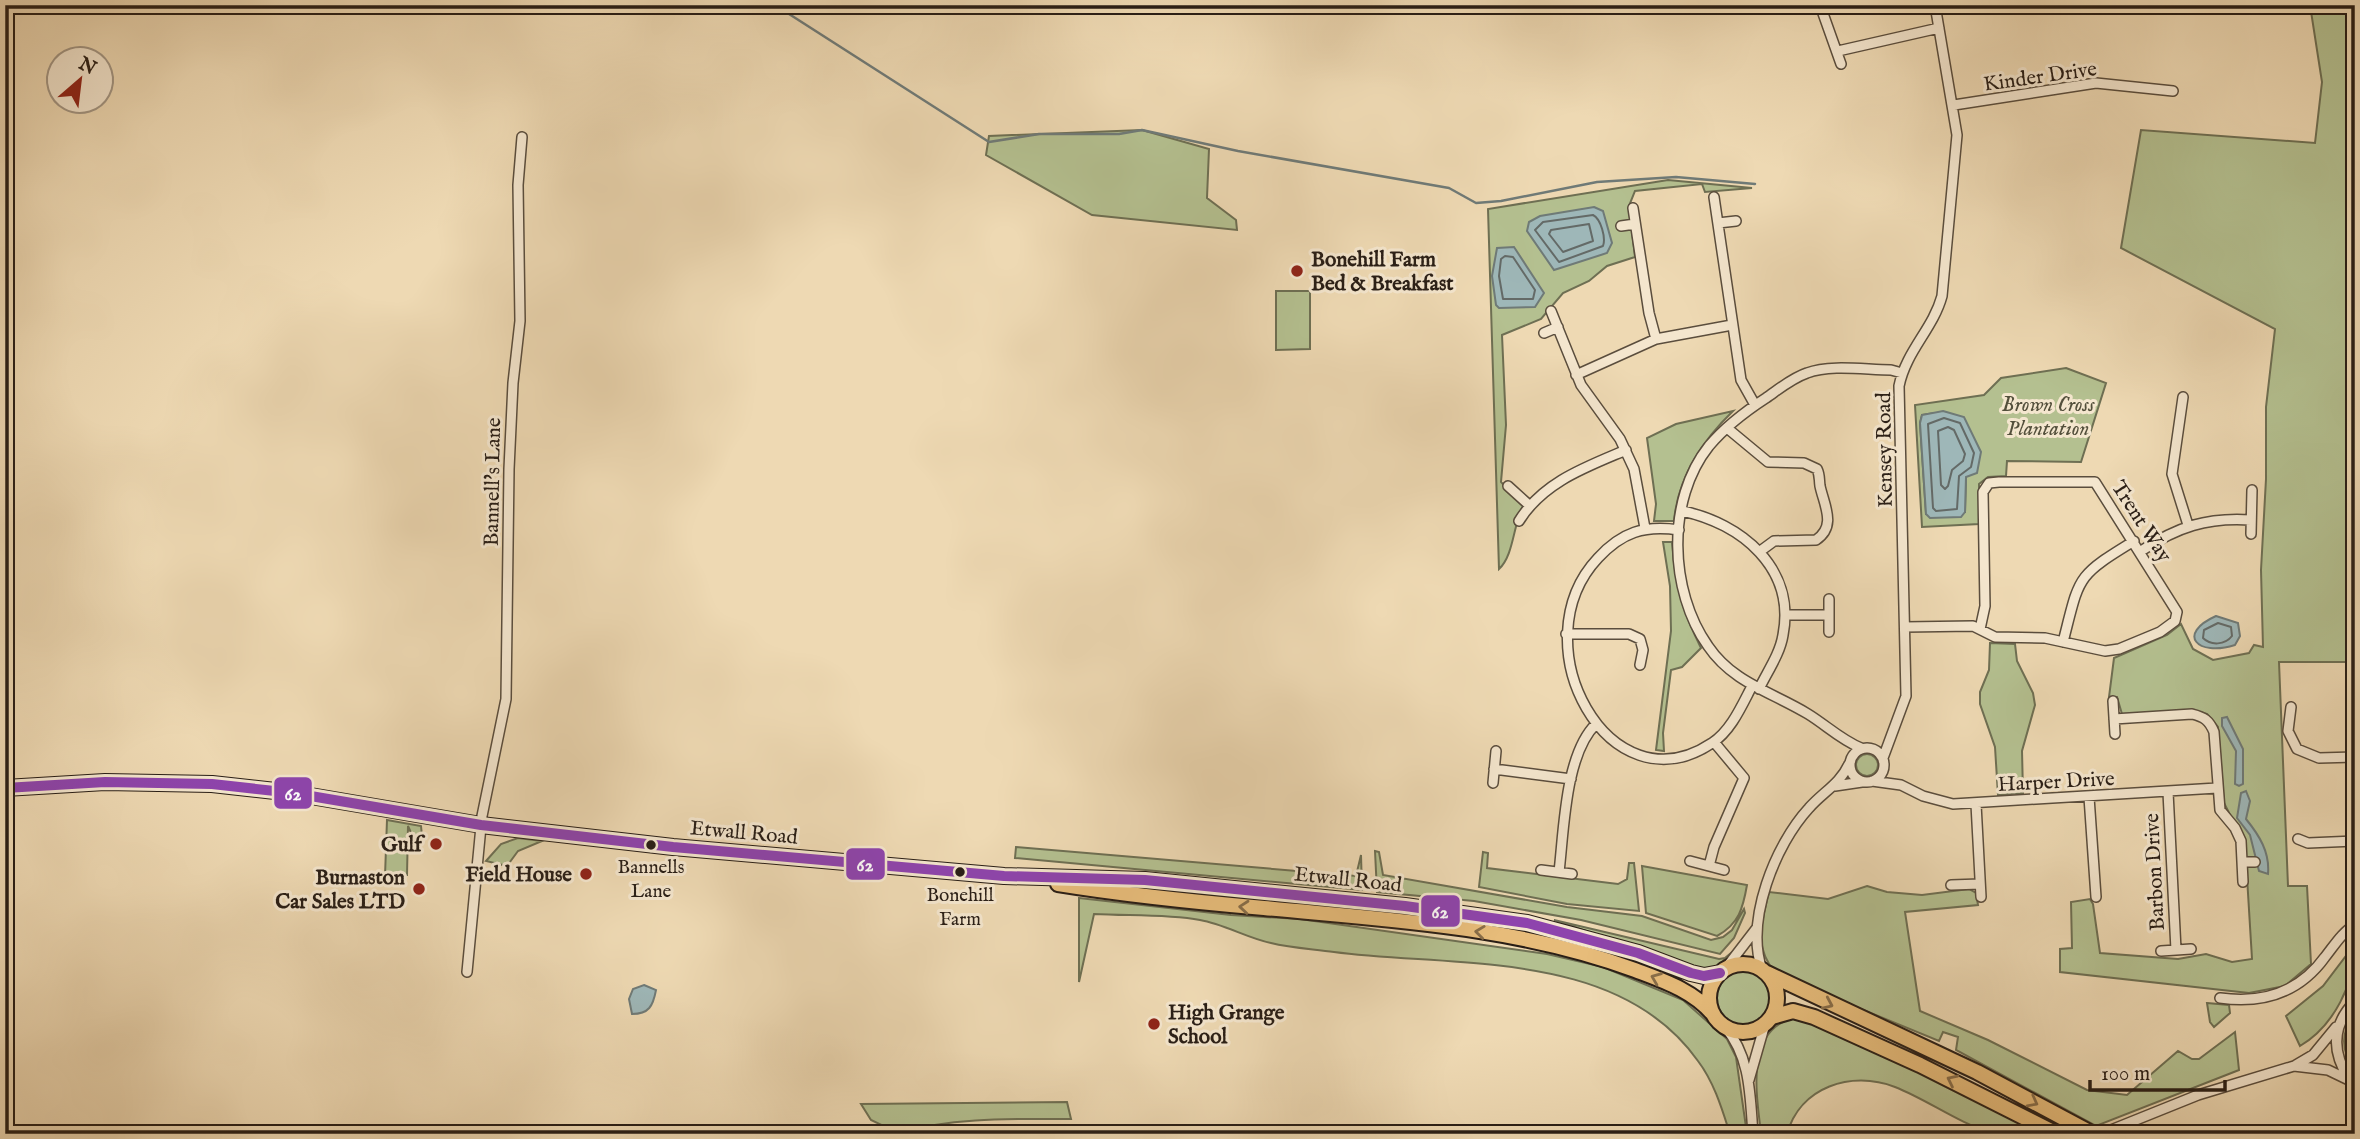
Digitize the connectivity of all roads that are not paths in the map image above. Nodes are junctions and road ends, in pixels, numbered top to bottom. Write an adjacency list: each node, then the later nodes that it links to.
1 (1821, 5): 4 (street)
2 (1935, 5): 3 (street, Kensey Road)
3 (1939, 28): 4 (street); 7 (street, Kensey Road)
4 (1838, 51): 5 (street)
5 (1841, 64)
6 (2173, 91): 7 (street, Kinder Drive)
7 (1954, 105): 20 (street, Kensey Road)
8 (522, 137): 73 (street, Bannell's Lane)
9 (1714, 197): 12 (street)
10 (1633, 208): 13 (street)
11 (1736, 221): 12 (street)
12 (1718, 223): 16 (street)
13 (1634, 224): 14 (street); 19 (street)
14 (1621, 226)
15 (1551, 311): 17 (street)
16 (1732, 325): 19 (street); 23 (street)
17 (1558, 327): 18 (street); 21 (street)
18 (1544, 333)
19 (1656, 338): 21 (street)
20 (1902, 373): 23 (street); 42 (street, Kensey Road)
21 (1576, 374): 25 (street)
22 (2183, 397): 32 (street)
23 (1755, 405): 24 (street)
24 (1727, 428): 29 (street); 38 (street)
25 (1626, 450): 28 (street); 33 (street)
26 (1508, 486): 28 (street)
27 (2252, 490): 30 (street)
28 (1529, 505): 31 (street)
29 (1682, 511): 34 (street); 38 (street)
30 (2250, 520): 32 (street); 35 (street)
31 (1519, 521)
32 (2188, 525): 37 (street)
33 (1645, 528): 34 (street); 45 (street)
34 (1679, 530): 48 (street)
35 (2251, 534)
36 (2134, 541): 37 (street, Trent Way); 43 (street, Trent Way); 46 (street)
37 (2141, 551): 46 (street, Trent Way)
38 (1759, 552): 40 (street)
39 (1829, 598): 41 (street)
40 (1785, 615): 41 (street); 48 (street)
41 (1829, 615): 44 (street)
42 (1905, 627): 43 (street, Trent Way); 54 (street, Kensey Road)
43 (1980, 629): 46 (street, Trent Way)
44 (1829, 632)
45 (1566, 634): 47 (street); 52 (street)
46 (2063, 642)
47 (1640, 665)
48 (1755, 688): 55 (street); 56 (street)
49 (2113, 701): 51 (street, Harper Drive)
50 (2291, 707): 59 (street)
51 (2114, 719): 53 (street, Harper Drive); 69 (street)
52 (1596, 724): 56 (street); 63 (street)
53 (2115, 734)
54 (1890, 736): 57 (street); 61 (street, Kensey Road)
55 (1840, 737): 57 (street); 60 (street)
56 (1714, 742): 79 (street)
57 (1864, 748): 60 (street); 61 (street)
58 (1496, 751): 62 (street)
59 (2355, 757)
60 (1850, 761): 64 (street); 67 (street)
61 (1884, 762): 64 (street); 66 (street, Harper Drive)
62 (1494, 769): 63 (street); 65 (street)
63 (1571, 779): 82 (street)
64 (1867, 781): 66 (street, Harper Drive); 67 (street)
65 (1493, 783)
66 (1900, 785): 72 (street, Harper Drive)
67 (1835, 786): 93 (street)
68 (5, 788): 73 (highway, Etwall Road)
69 (2217, 789): 70 (street, Harper Drive); 77 (street)
70 (2168, 792): 71 (street, Harper Drive); 95 (street, Barbon Drive)
71 (2089, 797): 72 (street, Harper Drive); 85 (street)
72 (1976, 804): 88 (street)
73 (481, 825): 84 (highway, Etwall Road); 98 (street, Bannell's Lane)
74 (2298, 839): 75 (street)
75 (2355, 841)
76 (1690, 862): 79 (street)
77 (2242, 862): 78 (street); 87 (street)
78 (2255, 862)
79 (1709, 866): 81 (street)
80 (1541, 870): 82 (street)
81 (1724, 870)
82 (1559, 872): 83 (street)
83 (1572, 874)
84 (1004, 876): 97 (highway, Etwall Road); 102 (highway, Etwall Road, one-way to 84)
85 (2095, 879): 86 (street); 91 (street)
86 (2108, 879)
87 (2242, 882)
88 (1980, 884): 89 (street); 90 (street)
89 (1951, 886)
90 (1982, 897)
91 (2096, 897)
92 (2355, 925): 100 (street)
93 (1756, 929): 97 (street); 99 (street)
94 (2191, 949): 95 (street, Barbon Drive)
95 (2176, 950): 96 (street, Barbon Drive)
96 (2161, 951)
97 (1723, 971): 99 (highway); 102 (highway)
98 (467, 972)
99 (1765, 972): 103 (highway); 111 (highway, one-way to 111)
100 (2220, 998)
101 (2355, 1001): 104 (street)
102 (1713, 1014): 105 (highway)
103 (1769, 1020): 105 (highway); 107 (street); 110 (highway, one-way to 103)
104 (2338, 1025): 106 (street); 108 (street)
105 (1725, 1027): 107 (street)
106 (2294, 1066): 108 (street); 112 (street)
107 (1749, 1081): 109 (street)
108 (2352, 1082)
109 (1753, 1134)
110 (2057, 1134)
111 (2093, 1134)
112 (2101, 1134)

